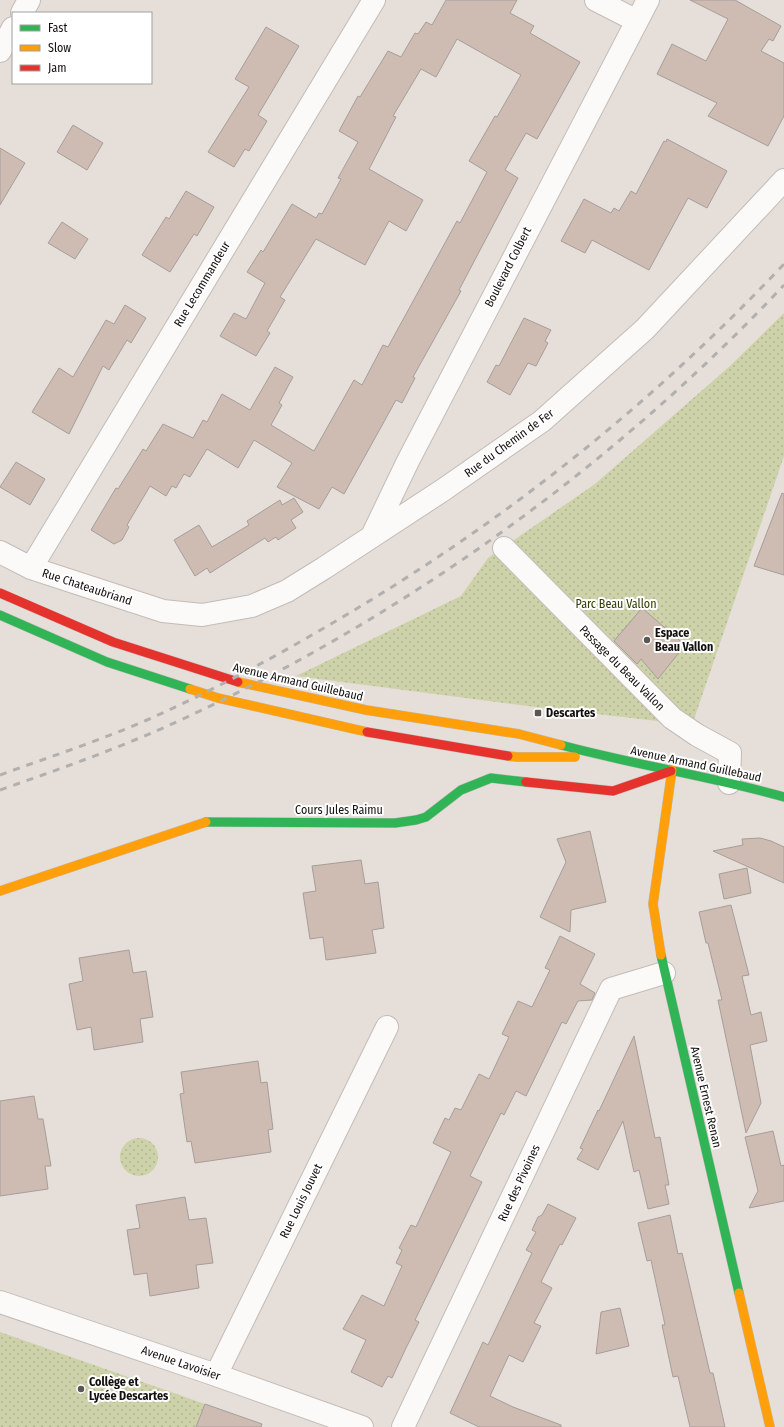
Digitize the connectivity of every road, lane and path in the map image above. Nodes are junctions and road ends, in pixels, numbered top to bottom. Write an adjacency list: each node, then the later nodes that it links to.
1 (29, 0): 5 (street)
2 (374, 0): 13 (street, Rue Lecommandeur)
3 (596, 0): 6 (street)
4 (648, 0): 6 (street, Boulevard Colbert)
5 (23, 12)
6 (637, 21): 10 (street, Boulevard Colbert)
7 (12, 30): 8 (street)
8 (0, 51)
9 (784, 180): 10 (street, Rue du Chemin de Fer)
10 (371, 536): 15 (street, Rue du Chemin de Fer)
11 (504, 548): 19 (street, Passage du Beau Vallon)
12 (0, 552): 13 (street, Rue Chateaubriand)
13 (31, 568): 15 (street, Rue Chateaubriand)
14 (0, 593): 17 (street, Avenue Armand Guillebaud)
15 (176, 613)
16 (0, 615): 17 (street, Avenue Armand Guillebaud)
17 (602, 756): 18 (street, Avenue Armand Guillebaud)
18 (672, 770): 19 (street, Avenue Armand Guillebaud); 21 (street, Cours Jules Raimu); 22 (street, Avenue Ernest Renan)
19 (729, 783): 20 (street, Avenue Armand Guillebaud)
20 (784, 797)
21 (0, 891)
22 (664, 973): 27 (street, Rue des Pivoines); 28 (street, Avenue Ernest Renan)
23 (387, 1027): 25 (street, Rue Louis Jouvet)
24 (0, 1302): 25 (street, Avenue Lavoisier)
25 (216, 1375): 26 (street, Avenue Lavoisier)
26 (362, 1427)
27 (403, 1427)
28 (770, 1427)

